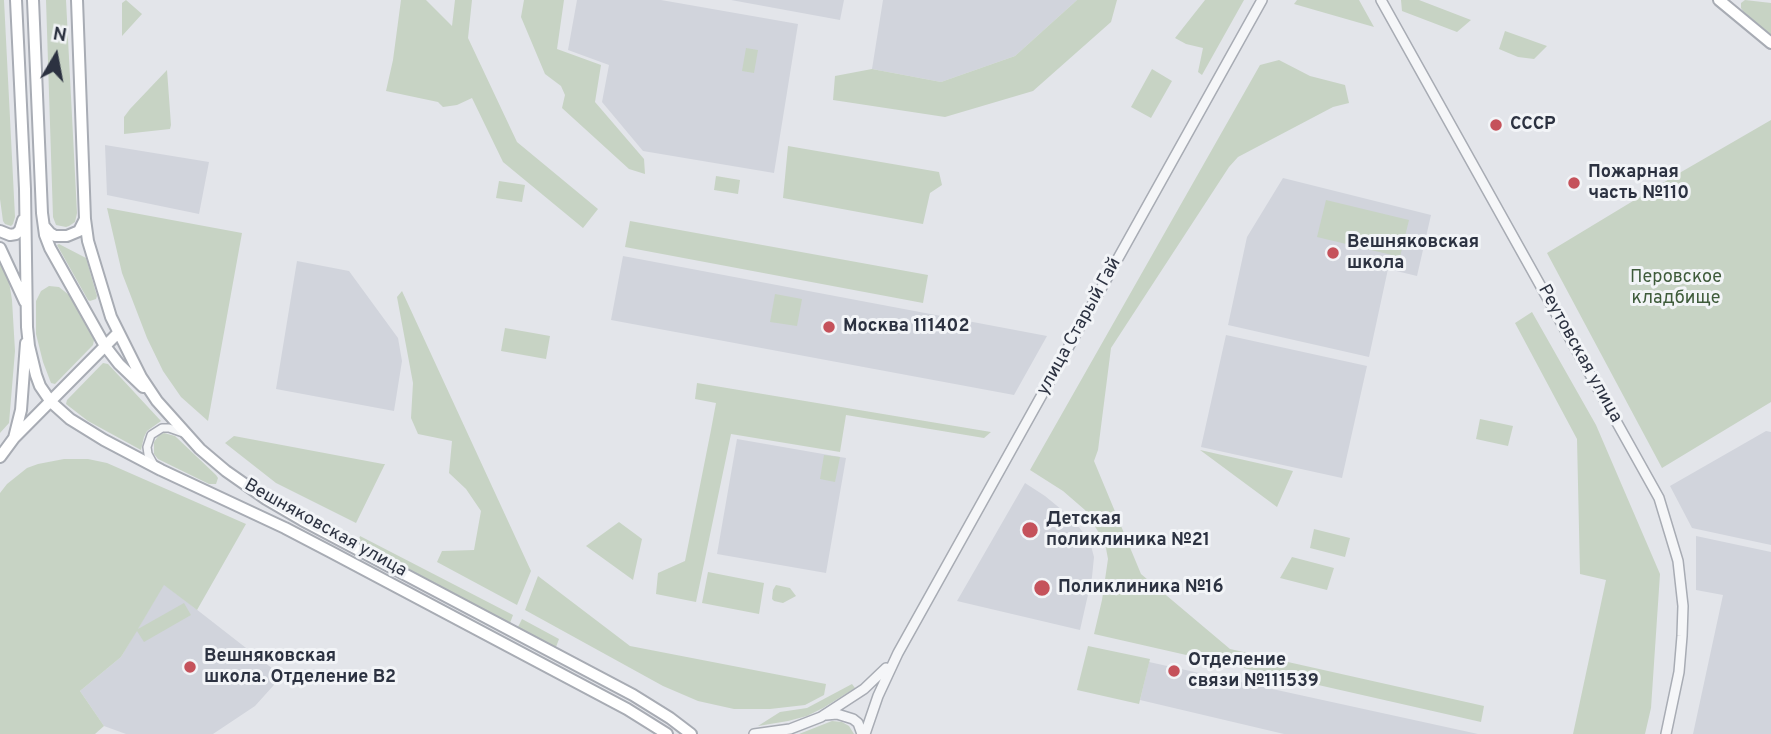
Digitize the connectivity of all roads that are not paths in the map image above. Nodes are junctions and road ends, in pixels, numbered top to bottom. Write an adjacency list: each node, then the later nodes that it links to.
1 (16, 0): 8 (main road)
2 (33, 0): 9 (main road)
3 (77, 0): 10 (main road, Вешняковская улица)
4 (1262, 0): 23 (street, улица Старый Гай)
5 (1381, 0): 31 (street, Реутовская улица)
6 (1719, 0): 7 (main road)
7 (1771, 43)
8 (25, 189): 11 (main road); 13 (main road)
9 (42, 220): 10 (main road); 16 (main road)
10 (86, 224): 15 (main road, Вешняковская улица)
11 (0, 231)
12 (0, 248): 13 (main road, Вешняковская улица)
13 (28, 308): 14 (main road, Вешняковская улица)
14 (27, 327): 18 (main road, Вешняковская улица); 20 (main road)
15 (118, 333): 16 (main road); 17 (main road, Вешняковская улица)
16 (105, 346): 17 (main road); 18 (main road)
17 (157, 401): 19 (main road, Вешняковская улица)
18 (51, 402): 20 (main road); 22 (main road, Вешняковская улица)
19 (186, 435): 22 (street); 24 (main road, Вешняковская улица)
20 (14, 438): 21 (main road)
21 (0, 457)
22 (161, 470): 25 (main road, Вешняковская улица)
23 (898, 653): 26 (street, улица Старый Гай); 30 (street, улица Старый Гай)
24 (574, 664): 25 (street); 28 (main road, Вешняковская улица)
25 (567, 677): 27 (main road, Вешняковская улица)
26 (821, 717): 29 (street, улица Старый Гай); 30 (street, улица Старый Гай)
27 (667, 734)
28 (691, 734)
29 (754, 734)
30 (863, 734)
31 (1666, 734)

